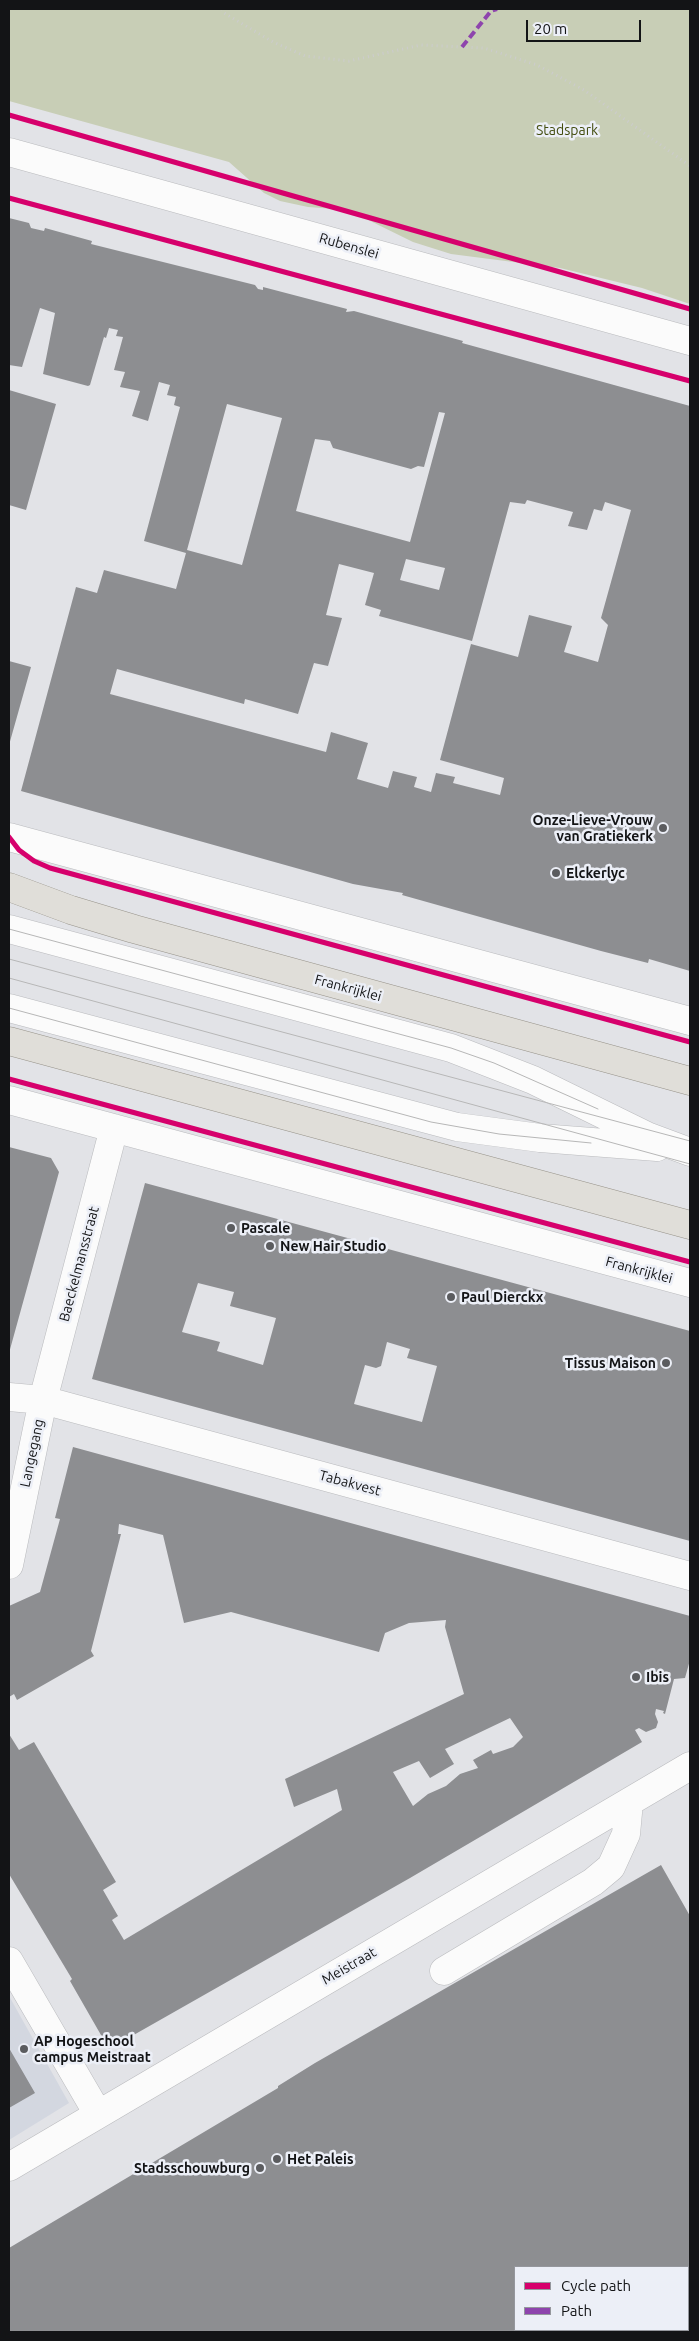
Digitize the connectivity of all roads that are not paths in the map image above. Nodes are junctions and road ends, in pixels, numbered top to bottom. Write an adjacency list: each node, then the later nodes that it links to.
1 (9, 152): 2 (street, Rubenslei)
2 (690, 341)
3 (9, 837): 9 (street)
4 (9, 886): 11 (main road, Frankrijklei)
5 (9, 920): 7 (street)
6 (9, 928): 7 (street)
7 (111, 956): 14 (street)
8 (9, 1008): 14 (street)
9 (690, 1021)
10 (9, 1041): 15 (main road)
11 (690, 1081)
12 (9, 1100): 13 (street, Frankrijklei)
13 (114, 1128): 16 (street, Frankrijklei); 18 (street, Baeckelmansstraat)
14 (690, 1152)
15 (690, 1225)
16 (690, 1283)
17 (9, 1397): 18 (street, Tabakvest)
18 (43, 1400): 19 (street, Langegang); 20 (street, Tabakvest)
19 (9, 1565)
20 (690, 1576)
21 (690, 1766): 22 (street, Meistraat)
22 (629, 1802): 24 (street); 25 (street, Meistraat)
23 (9, 1961): 25 (street)
24 (444, 1971)
25 (98, 2114): 26 (street, Meistraat)
26 (9, 2167)

